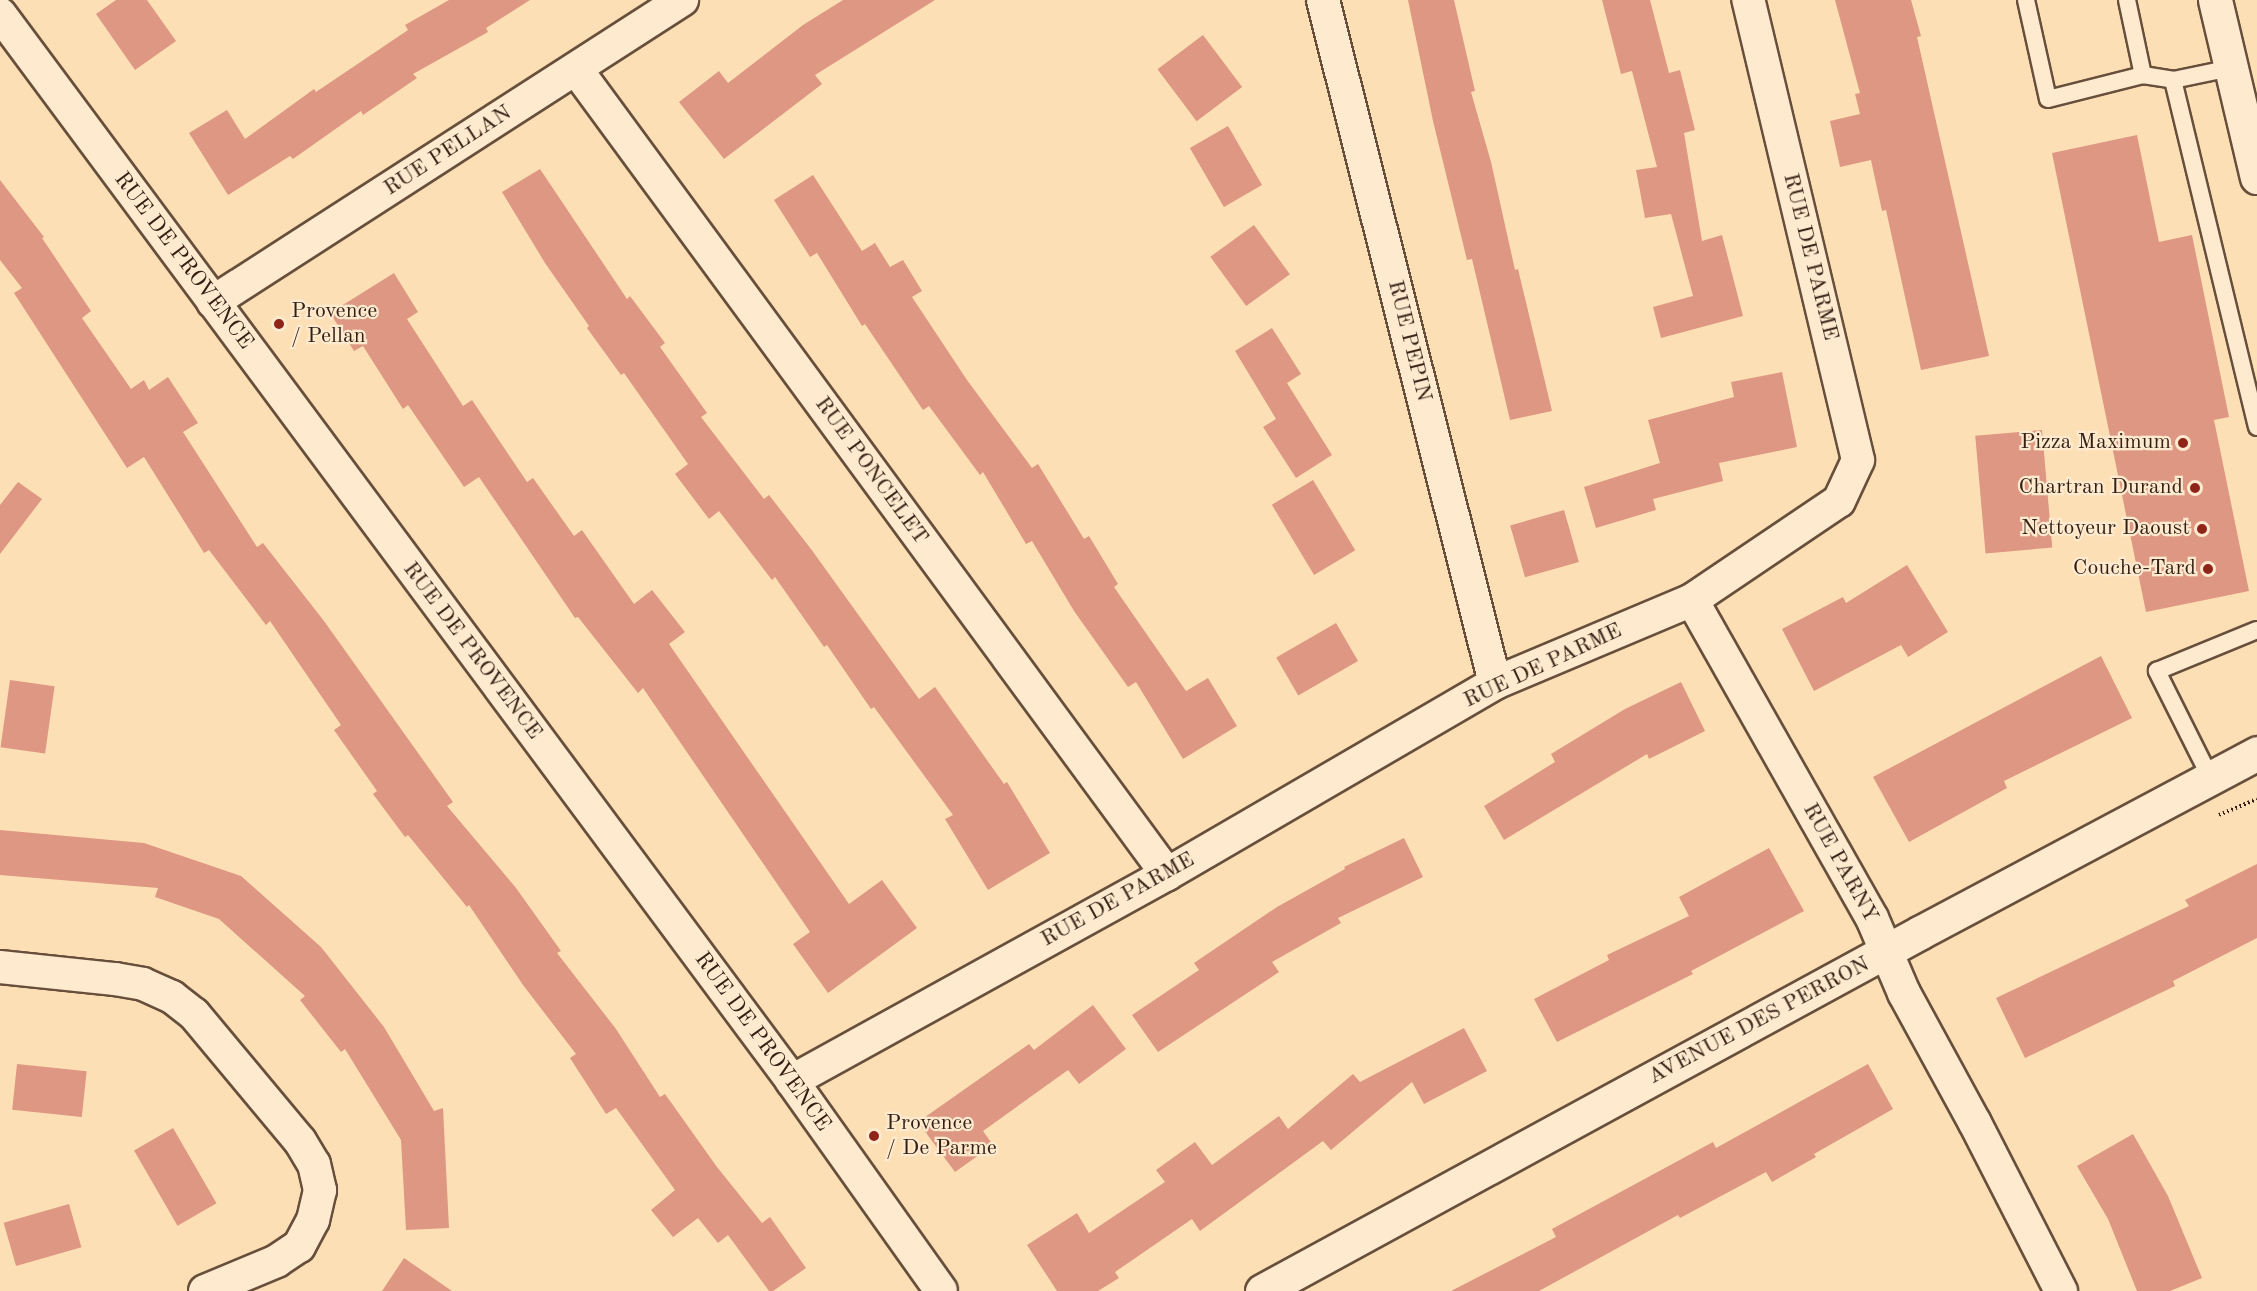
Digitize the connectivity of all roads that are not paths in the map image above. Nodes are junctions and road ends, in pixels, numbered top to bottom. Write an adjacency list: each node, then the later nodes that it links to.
1 (682, 0): 9 (street, RUE PELLAN)
2 (1323, 0): 17 (street, RUE PEPIN)
3 (1748, 0): 15 (street, RUE DE PARME)
4 (2026, 0): 10 (lane)
5 (2127, 0): 10 (lane)
6 (2215, 0): 8 (street)
7 (0, 14): 13 (street, RUE DE PROVENCE)
8 (2230, 68): 11 (lane); 12 (street)
9 (576, 69): 13 (street, RUE PELLAN); 20 (street, RUE PONCELET)
10 (2143, 75): 11 (lane)
11 (2174, 80): 14 (lane)
12 (2257, 177)
13 (213, 302): 23 (street, RUE DE PROVENCE)
14 (2257, 427)
15 (1692, 600): 17 (street, RUE DE PARME); 21 (street, RUE PARNY)
16 (2257, 630): 19 (lane)
17 (1495, 683): 20 (street, RUE DE PARME)
18 (2257, 753): 19 (street, AVENUE DES PERRON)
19 (2210, 777): 21 (street, AVENUE DES PERRON)
20 (1167, 874): 23 (street, RUE DE PARME)
21 (1886, 952): 26 (street, AVENUE DES PERRON); 27 (street, RUE PARNY)
22 (0, 967): 24 (street)
23 (792, 1081): 25 (street, RUE DE PROVENCE)
24 (205, 1291)
25 (941, 1291)
26 (1262, 1291)
27 (2061, 1291)

